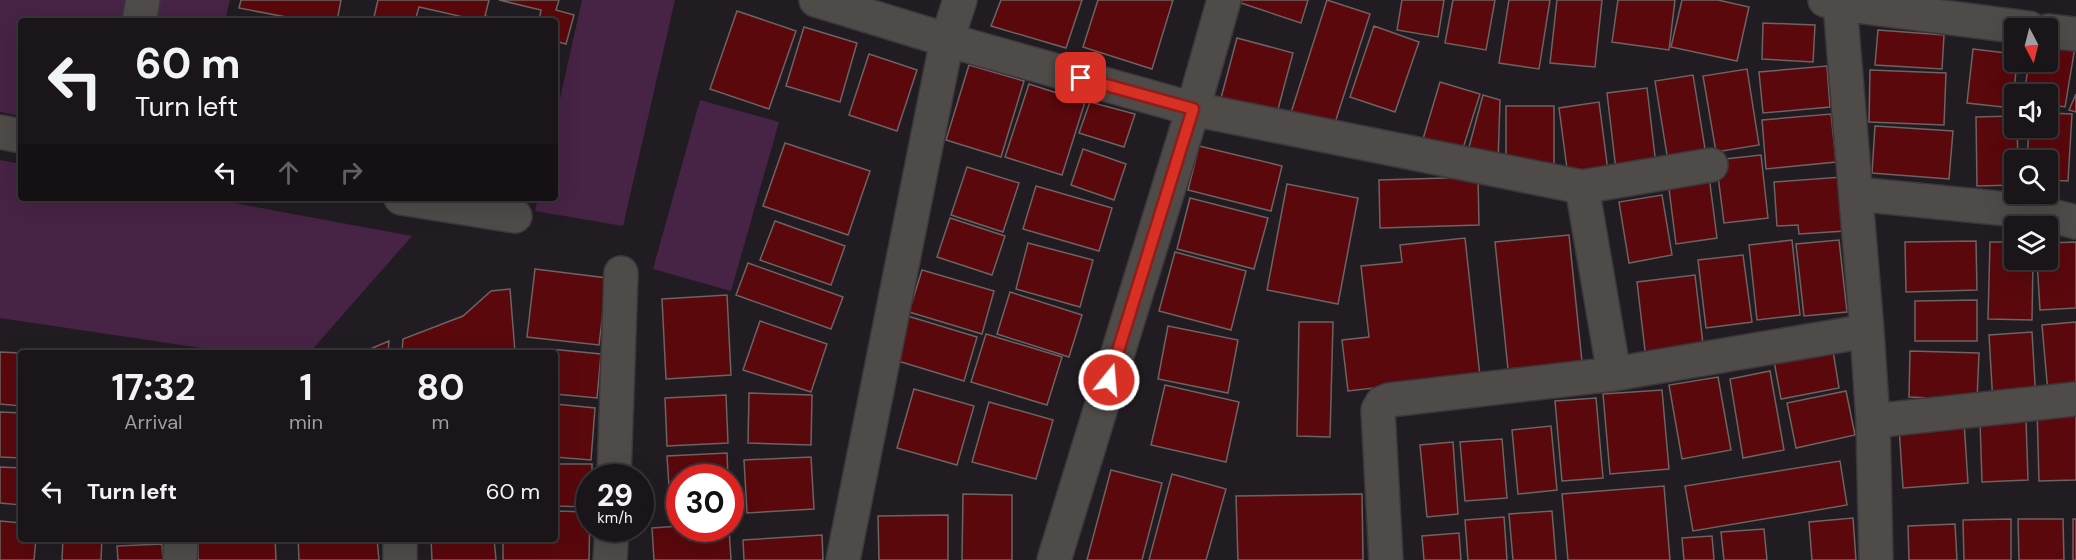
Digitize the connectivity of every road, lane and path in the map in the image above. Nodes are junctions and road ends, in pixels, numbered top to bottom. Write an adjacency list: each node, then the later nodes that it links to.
1 (143, 0): 7 (street)
2 (816, 0): 11 (street)
3 (960, 0): 11 (street)
4 (1224, 0): 12 (street)
5 (1833, 2): 6 (street); 17 (street)
6 (1951, 9): 8 (street)
7 (140, 18)
8 (2004, 22)
9 (2058, 32): 10 (street)
10 (2076, 34)
11 (947, 40): 12 (street); 33 (street)
12 (1193, 109): 16 (street); 34 (street)
13 (0, 132): 14 (street)
14 (18, 135)
15 (1711, 165): 16 (street)
16 (1582, 187): 23 (street)
17 (1856, 194): 20 (street); 22 (street)
18 (420, 201): 19 (street)
19 (515, 216)
20 (2076, 222)
21 (621, 273): 26 (street)
22 (1867, 332): 23 (street); 25 (street)
23 (1614, 374): 35 (street)
24 (2076, 399): 25 (street)
25 (1873, 421): 36 (street)
26 (614, 464)
27 (181, 542): 30 (street)
28 (400, 542): 31 (street)
29 (611, 542): 32 (street)
30 (180, 560)
31 (400, 560)
32 (610, 560)
33 (843, 560)
34 (1054, 560)
35 (1386, 560)
36 (1876, 560)

